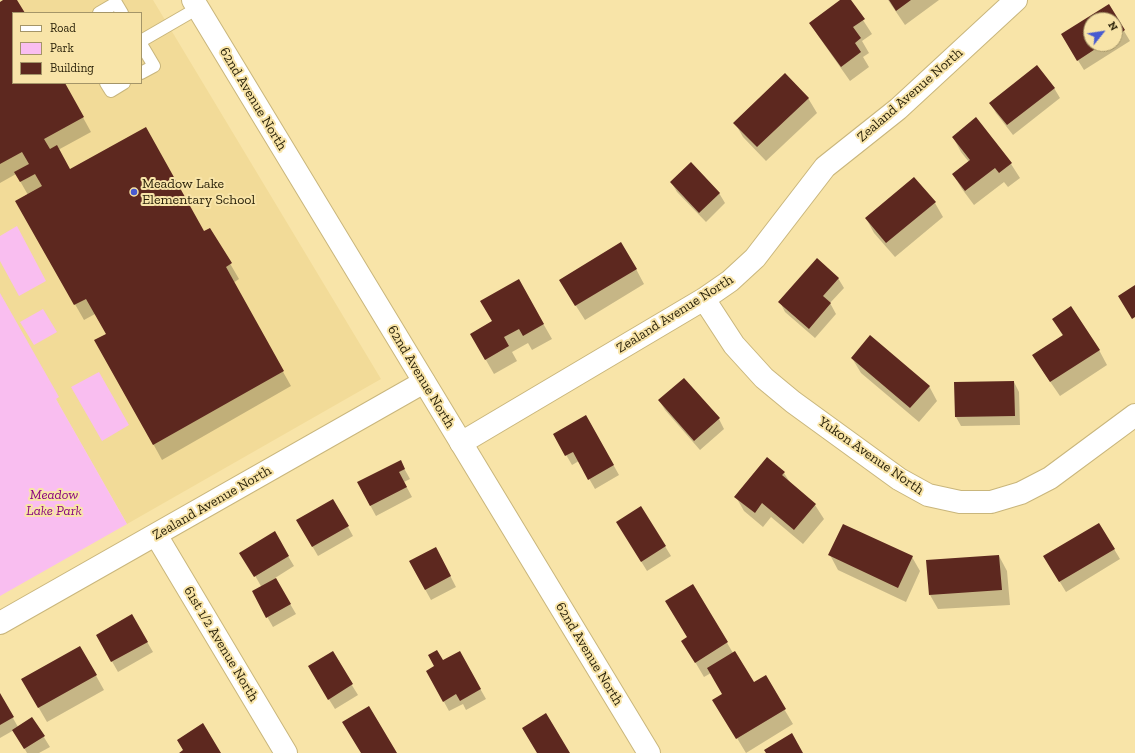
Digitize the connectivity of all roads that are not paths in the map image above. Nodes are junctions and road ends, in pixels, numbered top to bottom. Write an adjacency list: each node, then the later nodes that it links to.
1 (1016, 0): 10 (street, Zealand Avenue North)
2 (195, 4): 5 (lane); 11 (street, 62nd Avenue North)
3 (101, 12): 4 (lane)
4 (121, 12)
5 (142, 41)
6 (142, 44): 7 (lane)
7 (142, 72)
8 (106, 84): 9 (lane)
9 (122, 84)
10 (704, 299): 12 (street, Yukon Avenue North); 13 (street, Zealand Avenue North)
11 (424, 382): 13 (street, 62nd Avenue North); 14 (street, Zealand Avenue North)
12 (1135, 415)
13 (461, 443): 17 (street, 62nd Avenue North)
14 (156, 535): 15 (street, Zealand Avenue North); 16 (street, 61st 1/2 Avenue North)
15 (0, 623)
16 (286, 753)
17 (649, 753)

